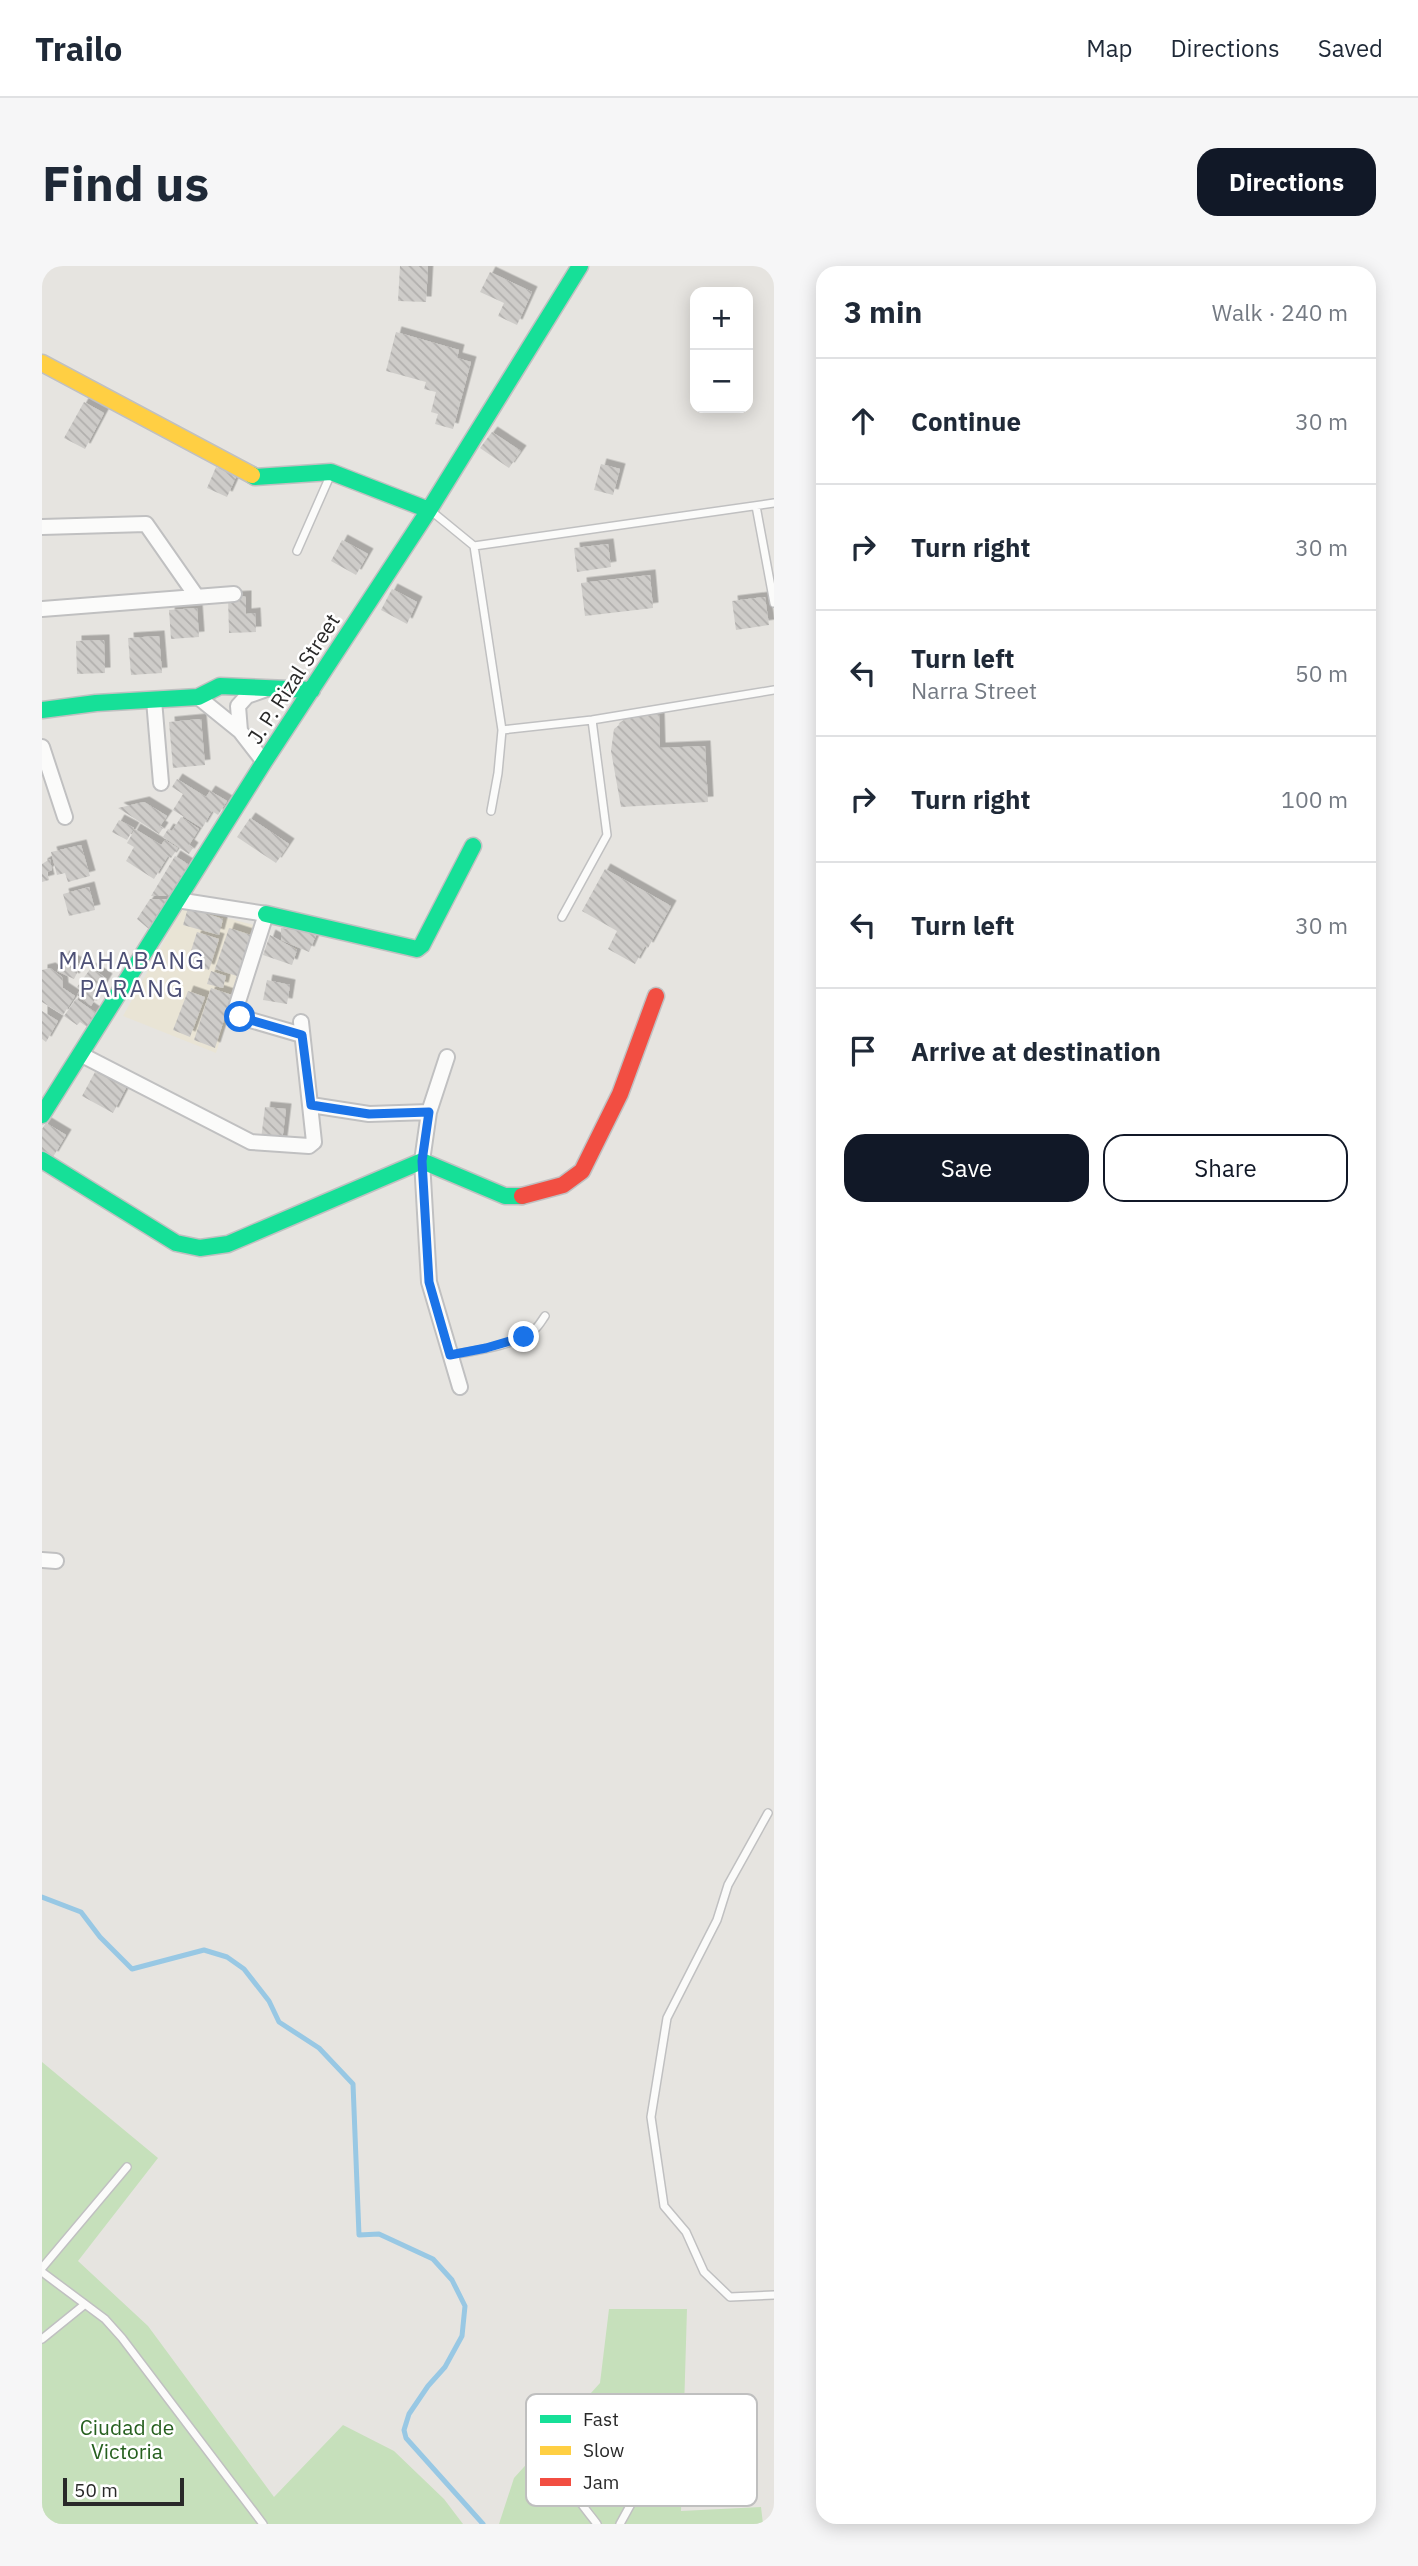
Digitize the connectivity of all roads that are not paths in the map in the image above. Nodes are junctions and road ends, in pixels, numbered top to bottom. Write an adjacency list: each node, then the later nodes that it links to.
1 (580, 266): 6 (street, J. P. Rizal Street)
2 (42, 363): 3 (street)
3 (331, 472): 6 (street); 9 (lane)
4 (774, 503): 5 (lane)
5 (757, 506): 8 (lane); 12 (lane)
6 (429, 510): 8 (lane); 15 (street, J. P. Rizal Street)
7 (42, 527): 11 (street)
8 (474, 546): 21 (lane)
9 (297, 551)
10 (234, 594): 11 (street)
11 (197, 597): 13 (street)
12 (774, 603)
13 (42, 609)
14 (266, 689): 15 (street); 17 (street); 22 (street)
15 (312, 690): 24 (street, J. P. Rizal Street)
16 (774, 690): 20 (lane)
17 (198, 697): 18 (street); 22 (street)
18 (154, 700): 19 (street); 25 (street)
19 (42, 710)
20 (592, 720): 21 (lane); 31 (lane)
21 (502, 730): 26 (lane)
22 (240, 731): 24 (street)
23 (42, 747): 27 (street)
24 (264, 762): 29 (street, J. P. Rizal Street)
25 (161, 783)
26 (491, 811)
27 (65, 817)
28 (473, 846): 30 (street)
29 (177, 900): 30 (street); 33 (street, J. P. Rizal Street)
30 (266, 914): 35 (street)
31 (562, 917)
32 (656, 996): 39 (street)
33 (80, 1054): 35 (street); 37 (street, J. P. Rizal Street)
34 (447, 1057): 36 (street)
35 (311, 1105): 36 (street)
36 (429, 1112): 39 (street)
37 (42, 1115)
38 (42, 1160): 39 (street)
39 (422, 1161): 41 (street)
40 (545, 1316): 41 (lane)
41 (450, 1355): 42 (street)
42 (460, 1387)
43 (768, 1813): 46 (lane)
44 (127, 2167): 45 (lane)
45 (42, 2270): 47 (lane)
46 (774, 2295)
47 (83, 2305): 48 (lane); 51 (lane)
48 (42, 2339)
49 (584, 2506): 52 (lane)
50 (630, 2506): 53 (lane)
51 (262, 2524)
52 (597, 2524)
53 (620, 2524)

